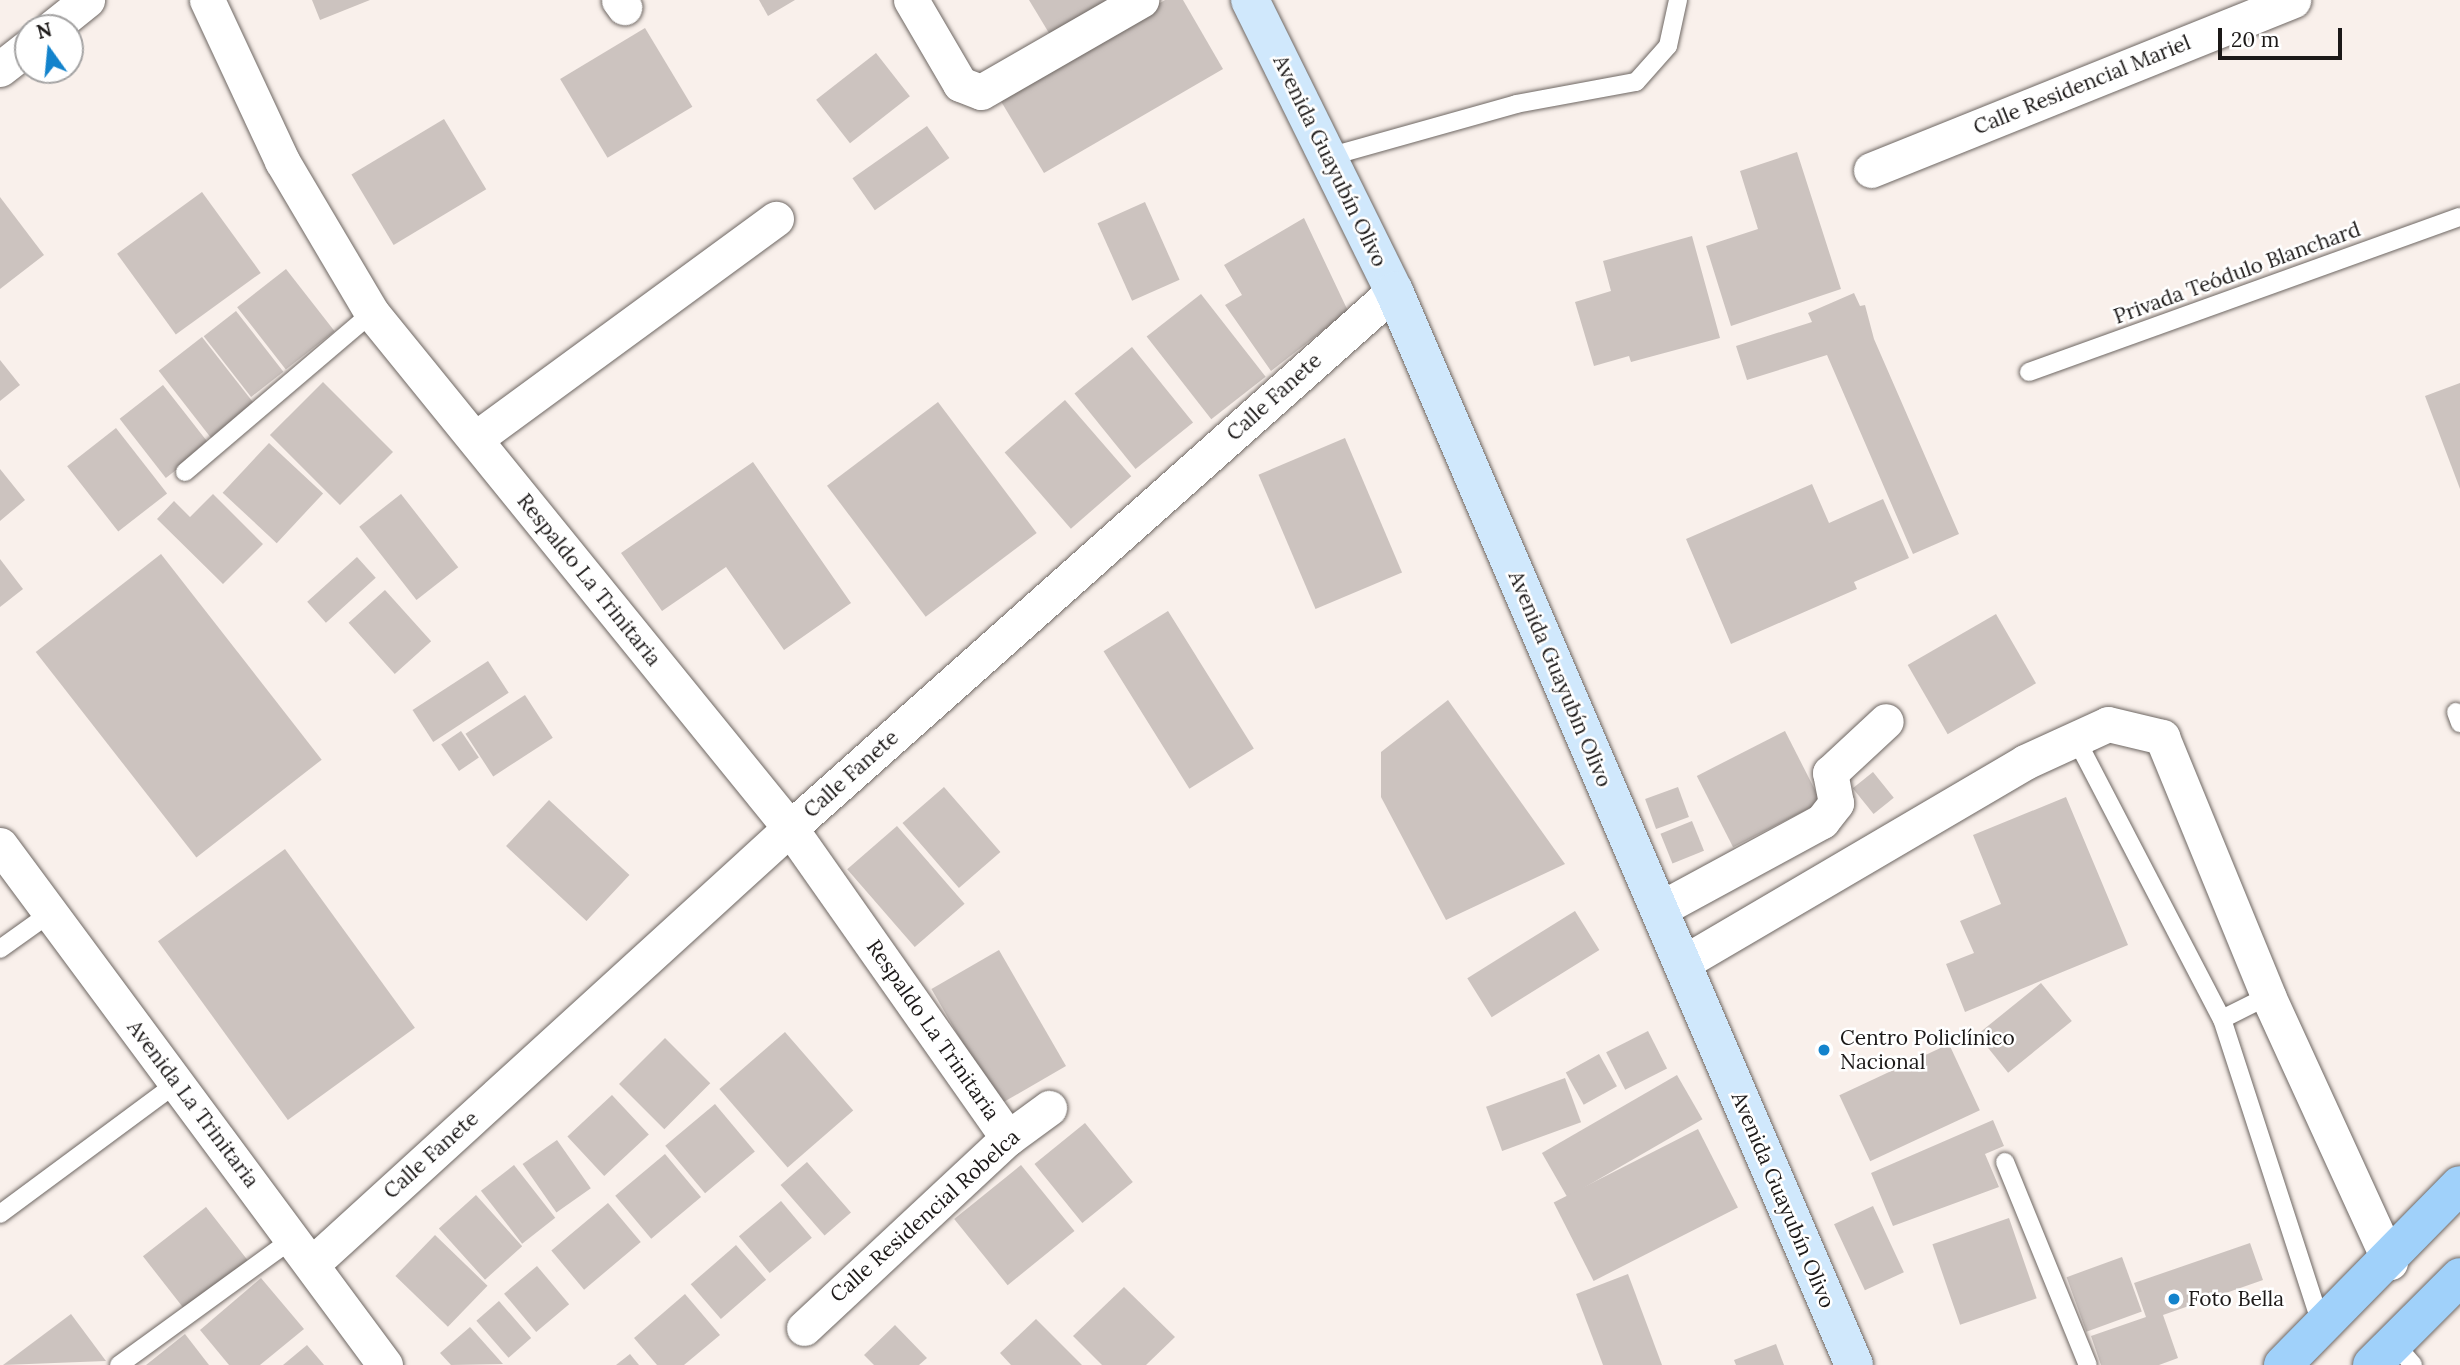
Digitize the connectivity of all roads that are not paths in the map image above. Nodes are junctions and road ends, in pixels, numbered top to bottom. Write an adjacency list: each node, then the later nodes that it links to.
1 (87, 0): 8 (street)
2 (207, 0): 16 (street, Respaldo La Trinitaria)
3 (911, 0): 4 (street)
4 (1141, 0)
5 (1250, 0): 11 (main road, Avenida Guayubín Olivo)
6 (1678, 0): 11 (lane)
7 (2293, 0): 12 (street, Calle Residencial Mariel)
8 (70, 14)
9 (14, 58): 10 (street)
10 (0, 69)
11 (1328, 158): 15 (main road, Avenida Guayubín Olivo)
12 (1871, 170)
13 (2460, 217): 17 (lane, Privada Teódulo Blanchard)
14 (776, 219): 18 (street)
15 (1394, 291): 22 (street, Calle Fanete); 24 (main road, Avenida Guayubín Olivo)
16 (372, 313): 18 (street, Respaldo La Trinitaria); 19 (lane)
17 (2029, 372)
18 (475, 439): 22 (street, Respaldo La Trinitaria)
19 (185, 472)
20 (1886, 720): 24 (street)
21 (2076, 739): 27 (street); 28 (street); 29 (lane)
22 (790, 828): 32 (street, Respaldo La Trinitaria); 36 (street, Calle Fanete)
23 (0, 845): 25 (street, Avenida La Trinitaria)
24 (1658, 910): 27 (main road, Avenida Guayubín Olivo)
25 (49, 914): 26 (lane); 30 (street, Avenida La Trinitaria)
26 (0, 949)
27 (1681, 964): 44 (main road, Avenida Guayubín Olivo)
28 (2268, 996): 29 (lane); 37 (street)
29 (2222, 1019): 39 (lane)
30 (177, 1083): 35 (lane); 36 (street, Avenida La Trinitaria)
31 (1049, 1108): 32 (street, Calle Residencial Robelca)
32 (1008, 1138): 40 (street, Calle Residencial Robelca)
33 (2005, 1162): 45 (lane)
34 (2460, 1185): 37 (main road)
35 (0, 1214)
36 (303, 1251): 42 (lane); 43 (street, Avenida La Trinitaria)
37 (2390, 1262): 39 (main road)
38 (2455, 1292): 41 (main road)
39 (2322, 1327): 46 (main road)
40 (804, 1328)
41 (2393, 1358)
42 (118, 1365)
43 (385, 1365)
44 (1854, 1365)
45 (2088, 1365)
46 (2283, 1365)

